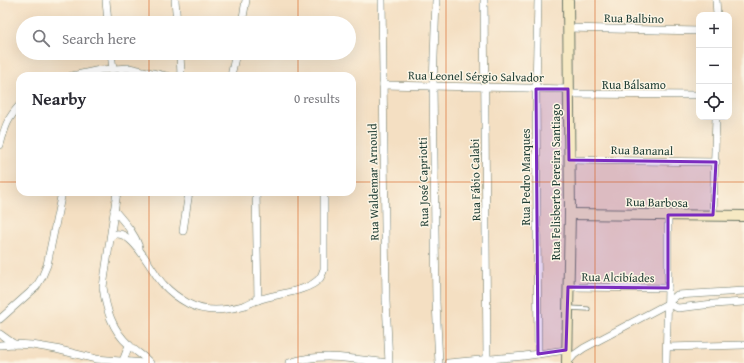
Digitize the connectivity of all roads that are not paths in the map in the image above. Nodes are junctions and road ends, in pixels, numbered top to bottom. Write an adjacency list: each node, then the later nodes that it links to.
1 (106, 0): 11 (street)
2 (175, 0): 12 (street)
3 (246, 0): 13 (street)
4 (382, 0): 24 (street, Rua Waldemar Arnould)
5 (436, 0): 25 (street, Rua José Capriotti)
6 (484, 0): 26 (street, Rua Fábio Calabi)
7 (538, 0): 27 (street, Rua Pedro Marques)
8 (568, 0): 14 (street, Rua Felisberto Pereira Santiago)
9 (716, 0): 10 (street)
10 (716, 12)
11 (107, 16)
12 (176, 16)
13 (243, 16)
14 (568, 28): 15 (street, Rua Balbino); 28 (street, Rua Felisberto Pereira Santiago)
15 (696, 31)
16 (112, 60): 19 (street)
17 (180, 60): 22 (street)
18 (234, 60): 23 (street)
19 (113, 69): 20 (street); 21 (street)
20 (102, 72)
21 (131, 72)
22 (181, 72)
23 (232, 72)
24 (383, 85): 25 (street, Rua Leonel Sérgio Salvador); 70 (street, Rua Waldemar Arnould)
25 (433, 86): 26 (street, Rua Leonel Sérgio Salvador); 71 (street, Rua José Capriotti)
26 (485, 88): 27 (street, Rua Leonel Sérgio Salvador); 65 (street, Rua Fábio Calabi)
27 (536, 89): 28 (street, Rua Leonel Sérgio Salvador); 64 (street, Rua Pedro Marques)
28 (568, 91): 29 (street, Rua Bálsamo); 33 (street, Rua Felisberto Pereira Santiago)
29 (696, 96)
30 (16, 110): 32 (street)
31 (716, 120): 34 (street)
32 (0, 145)
33 (569, 160): 34 (street, Rua Bananal); 41 (street, Rua Felisberto Pereira Santiago)
34 (716, 162): 43 (street)
35 (61, 196): 56 (street)
36 (116, 196): 40 (street)
37 (188, 196): 45 (street)
38 (256, 196): 51 (street)
39 (324, 196): 51 (street)
40 (114, 210): 46 (street); 47 (street)
41 (570, 214): 42 (street, Rua Barbosa); 48 (street, Rua Felisberto Pereira Santiago)
42 (668, 215): 43 (street, Rua Barbosa); 49 (street)
43 (713, 215): 44 (street, Rua Barbosa)
44 (744, 216)
45 (184, 232)
46 (111, 236): 47 (street); 60 (street)
47 (139, 250): 51 (street)
48 (568, 287): 49 (street, Rua Alcibíades); 54 (street, Rua Felisberto Pereira Santiago)
49 (668, 288): 53 (street)
50 (744, 291): 53 (street)
51 (258, 300)
52 (744, 302): 53 (street)
53 (667, 304): 62 (street); 73 (street)
54 (568, 308): 55 (lane); 63 (street, Rua Felisberto Pereira Santiago)
55 (588, 309)
56 (0, 319)
57 (0, 334): 59 (street)
58 (0, 344): 59 (street)
59 (14, 344): 66 (street)
60 (129, 345): 66 (street); 68 (street)
61 (744, 345): 62 (street)
62 (667, 347): 74 (street)
63 (566, 350): 64 (street); 73 (street, Rua Felisberto Pereira Santiago)
64 (538, 354): 65 (street)
65 (487, 360): 72 (street)
66 (123, 361): 67 (street)
67 (144, 363)
68 (150, 363)
69 (289, 363): 70 (street)
70 (389, 363)
71 (439, 363)
72 (448, 363)
73 (567, 363)
74 (666, 363)

